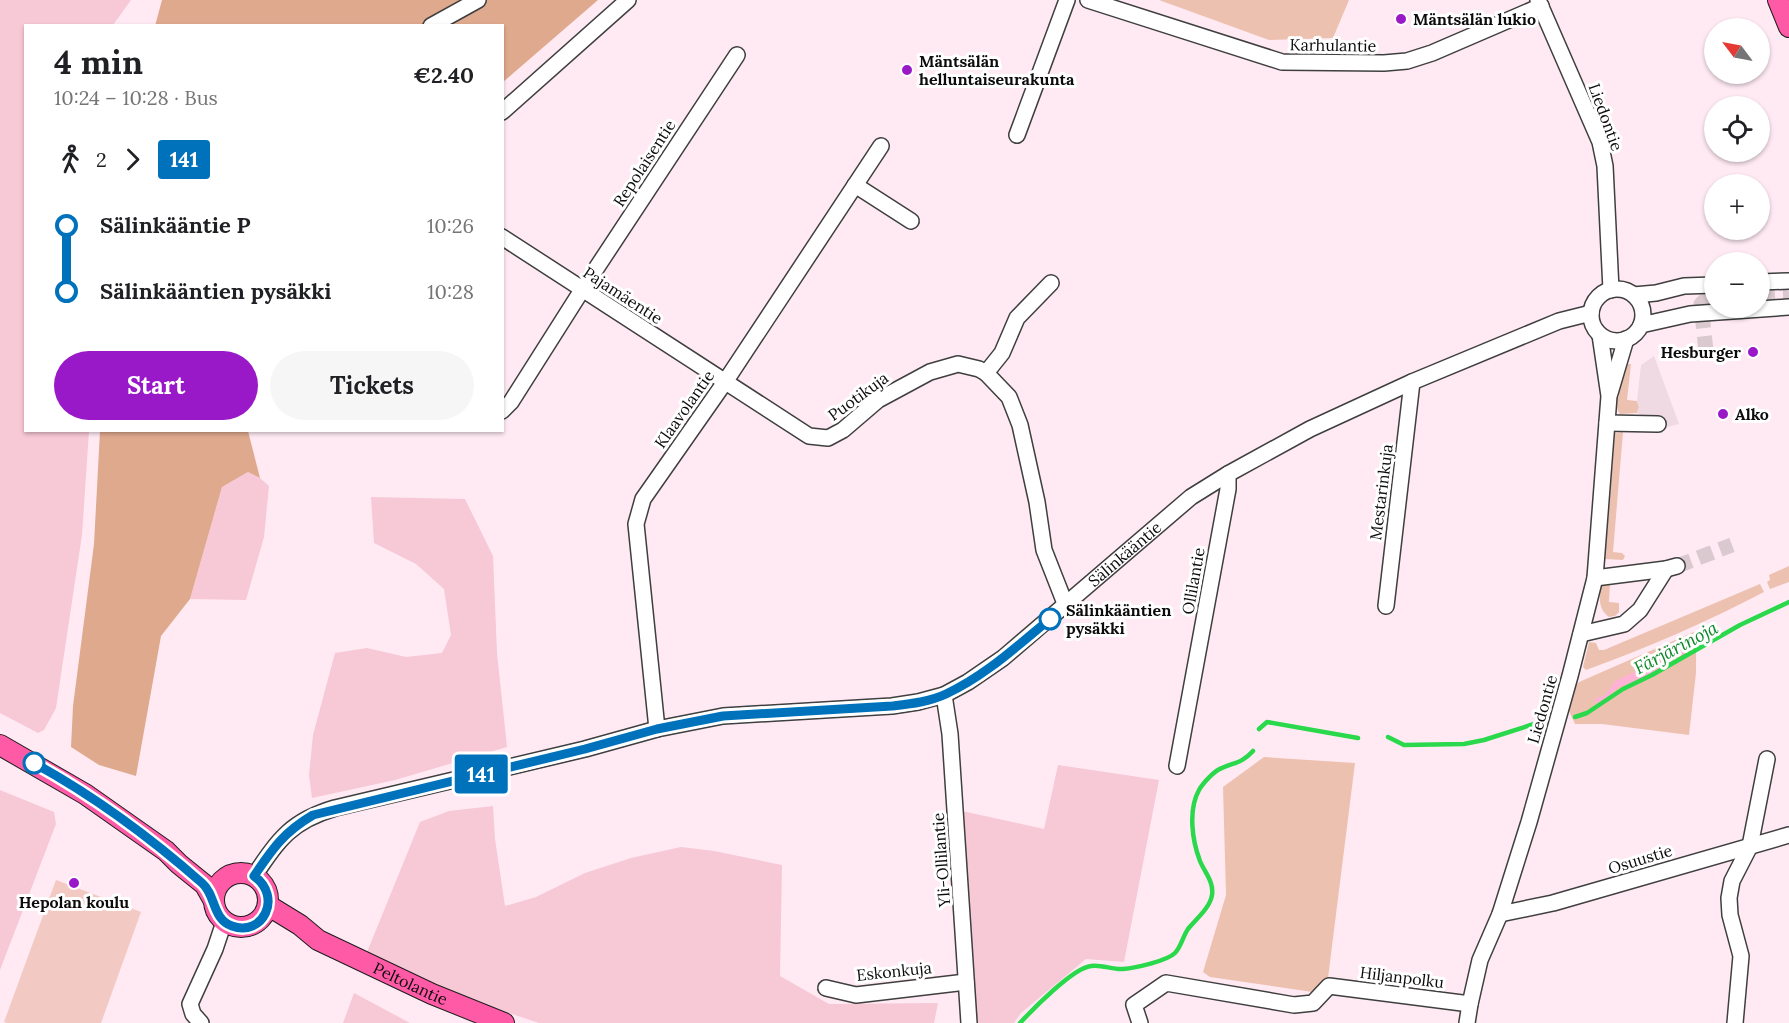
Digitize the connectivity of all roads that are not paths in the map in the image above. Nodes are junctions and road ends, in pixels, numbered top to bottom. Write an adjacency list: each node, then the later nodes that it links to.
1 (478, 0): 7 (street)
2 (628, 0): 10 (street)
3 (1067, 0): 11 (street)
4 (1088, 0): 6 (street, Karhulantie)
5 (1778, 0): 8 (main road)
6 (1539, 3): 21 (street, Liedontie)
7 (435, 24)
8 (1789, 27)
9 (737, 55): 20 (street, Repolaisentie)
10 (504, 110)
11 (1017, 135)
12 (881, 146): 13 (street, Klaavolantie)
13 (855, 185): 14 (street); 29 (street, Klaavolantie)
14 (911, 221)
15 (504, 238): 20 (street, Pajamäentie)
16 (1789, 281): 17 (street)
17 (1770, 282)
18 (1051, 283): 28 (street)
19 (1704, 285): 22 (street)
20 (582, 290): 29 (street, Pajamäentie); 32 (street, Repolaisentie)
21 (1611, 290): 22 (street); 24 (street)
22 (1634, 295): 25 (street)
23 (1789, 308): 25 (street)
24 (1591, 313): 26 (street); 30 (street, Sälinkääntie)
25 (1641, 325): 27 (street)
26 (1600, 335): 27 (street); 31 (street, Liedontie)
27 (1626, 339): 31 (street, Liedontie)
28 (986, 373): 29 (street, Puotikuja); 37 (street, Puotikuja)
29 (725, 382): 41 (street, Klaavolantie)
30 (1412, 382): 35 (street, Sälinkääntie); 38 (street, Mestarinkuja)
31 (1609, 396): 33 (street, Liedontie)
32 (504, 409)
33 (1607, 423): 34 (street); 36 (street, Liedontie)
34 (1658, 424)
35 (1228, 474): 37 (street, Sälinkääntie); 44 (street, Ollilantie)
36 (1594, 578): 39 (street, Liedontie); 39 (street)
37 (1066, 606): 40 (street, Sälinkääntie)
38 (1386, 606)
39 (1581, 634): 52 (street, Liedontie)
40 (944, 695): 41 (street, Sälinkääntie); 54 (street, Yli-Ollilantie)
41 (657, 729): 49 (street, Sälinkääntie)
42 (0, 745): 47 (main road)
43 (1767, 759): 46 (street)
44 (1178, 766)
45 (1789, 834): 46 (street, Osuustie)
46 (1750, 846): 52 (street, Osuustie); 62 (street)
47 (166, 851): 48 (main road); 50 (main road)
48 (230, 875): 49 (main road); 50 (main road)
49 (254, 876): 51 (main road)
50 (214, 901): 53 (main road)
51 (264, 913): 53 (main road); 58 (main road, Peltolantie)
52 (1500, 914): 56 (street, Liedontie)
53 (224, 922): 57 (street)
54 (966, 982): 55 (street, Eskonkuja); 59 (street, Yli-Ollilantie)
55 (826, 988)
56 (1470, 1004): 60 (street, Hiljanpolku); 61 (street, Liedontie)
57 (201, 1023)
58 (504, 1023)
59 (969, 1023)
60 (1140, 1023)
61 (1467, 1023)
62 (1735, 1023)

